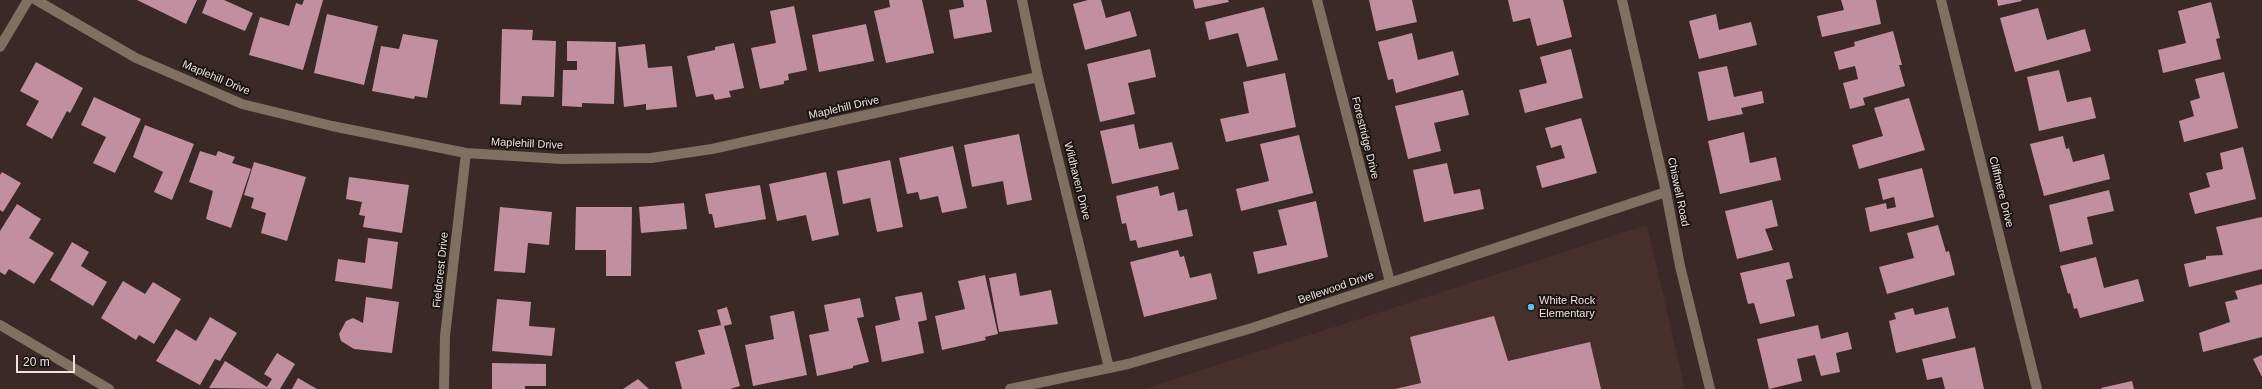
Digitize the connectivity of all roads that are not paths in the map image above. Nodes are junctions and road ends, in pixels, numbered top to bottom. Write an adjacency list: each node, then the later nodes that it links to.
1 (28, 0): 7 (street)
2 (36, 0): 9 (street, Maplehill Drive)
3 (1022, 0): 8 (street, Wildhaven Drive)
4 (1317, 0): 11 (street, Forestridge Drive)
5 (1622, 0): 10 (street, Chiswell Road)
6 (1941, 0): 18 (street, Cliffmere Drive)
7 (0, 47)
8 (1038, 77): 9 (street, Maplehill Drive); 13 (street, Wildhaven Drive)
9 (466, 153): 15 (street, Fieldcrest Drive)
10 (1666, 192): 11 (street, Bellewood Drive); 17 (street, Chiswell Road)
11 (1390, 282): 13 (street, Bellewood Drive)
12 (0, 325): 14 (street)
13 (1109, 368): 16 (street, Bellewood Drive)
14 (109, 389)
15 (444, 389)
16 (1010, 389)
17 (1710, 389)
18 (2037, 389)

